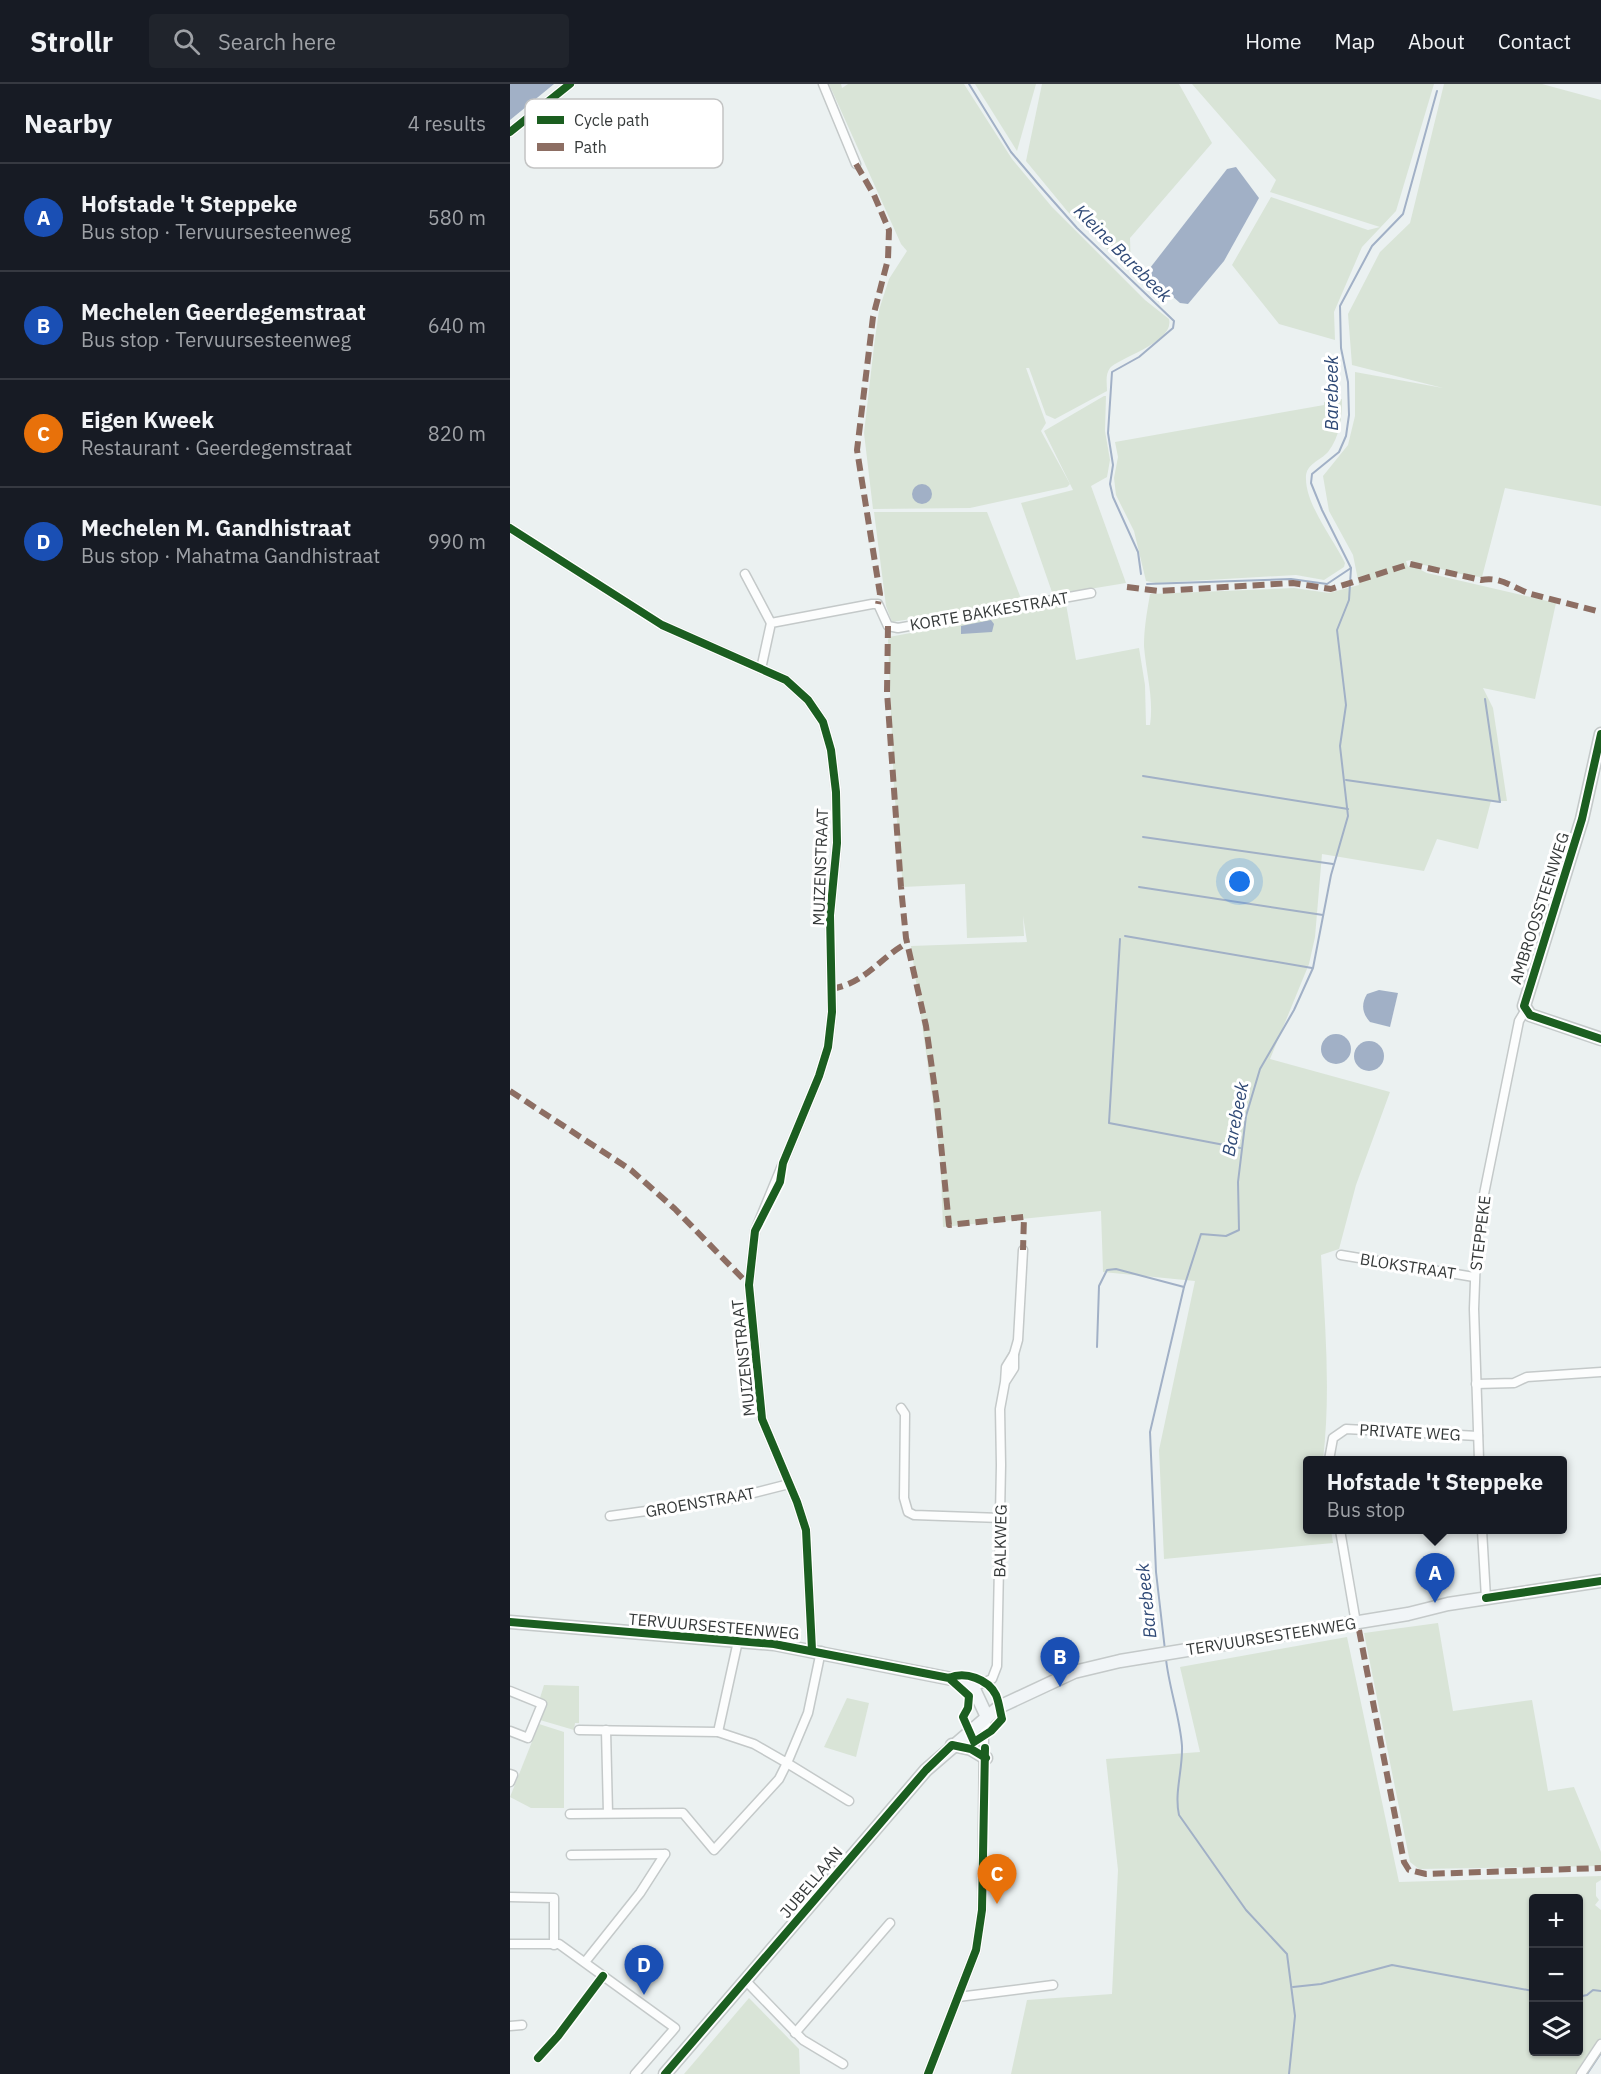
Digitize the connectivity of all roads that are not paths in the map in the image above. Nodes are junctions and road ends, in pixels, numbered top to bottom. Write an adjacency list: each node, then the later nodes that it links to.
1 (570, 84): 3 (street)
2 (823, 84): 6 (street)
3 (551, 99)
4 (525, 120): 5 (street)
5 (510, 132)
6 (856, 164)
7 (510, 528): 11 (street, MUIZENSTRAAT)
8 (745, 574): 10 (street)
9 (1091, 593): 10 (street, KORTE BAKKESTRAAT)
10 (771, 623): 11 (street)
11 (761, 669): 24 (street, MUIZENSTRAAT)
12 (1601, 734): 13 (main road, AMBROOSSTEENWEG)
13 (1525, 1011): 14 (main road); 17 (street, STEPPEKE)
14 (1601, 1039)
15 (1023, 1250): 26 (street, BALKWEG)
16 (1341, 1255): 17 (street, BLOKSTRAAT)
17 (1474, 1277): 19 (street, STEPPEKE)
18 (1601, 1372): 19 (street)
19 (1476, 1384): 21 (street, STEPPEKE)
20 (901, 1407): 26 (street)
21 (1478, 1436): 22 (street, PRIVATE WEG); 23 (street, STEPPEKE)
22 (1330, 1456)
23 (1479, 1456)
24 (789, 1484): 25 (street, GROENSTRAAT); 34 (street, MUIZENSTRAAT)
25 (610, 1516)
26 (1001, 1518): 35 (street, BALKWEG)
27 (1341, 1534): 32 (street)
28 (1482, 1534): 30 (street)
29 (1601, 1581): 30 (main road, TERVUURSESTEENWEG)
30 (1486, 1598): 32 (main road, TERVUURSESTEENWEG)
31 (510, 1622): 33 (main road, TERVUURSESTEENWEG)
32 (1356, 1623): 37 (main road, TERVUURSESTEENWEG)
33 (738, 1641): 34 (main road, TERVUURSESTEENWEG); 41 (street)
34 (817, 1650): 35 (main road, TERVUURSESTEENWEG); 44 (street, MUIZENSTRAAT)
35 (973, 1687): 37 (main road)
36 (510, 1691): 40 (street)
37 (987, 1717): 42 (main road, JUBELLAAN); 43 (street)
38 (579, 1730): 39 (street)
39 (606, 1730): 41 (street); 49 (street)
40 (510, 1731)
41 (718, 1732): 44 (street)
42 (952, 1745): 43 (main road); 56 (main road, JUBELLAAN)
43 (986, 1758): 58 (street)
44 (788, 1762): 47 (street); 49 (street, MUIZENSTRAAT)
45 (510, 1774): 46 (street)
46 (510, 1782)
47 (849, 1801)
48 (570, 1814): 49 (street)
49 (608, 1814)
50 (571, 1855): 55 (street)
51 (510, 1898): 54 (street)
52 (890, 1923): 61 (street)
53 (510, 1944): 54 (street)
54 (554, 1945): 55 (street)
55 (585, 1962): 64 (street)
56 (745, 1980): 61 (street); 65 (main road, JUBELLAAN)
57 (1053, 1985): 58 (street)
58 (958, 1997): 66 (street)
59 (522, 2025): 60 (street)
60 (510, 2026)
61 (795, 2033): 63 (street)
62 (1601, 2044): 67 (street)
63 (843, 2064)
64 (635, 2074)
65 (665, 2074)
66 (928, 2074)
67 (1581, 2074)

